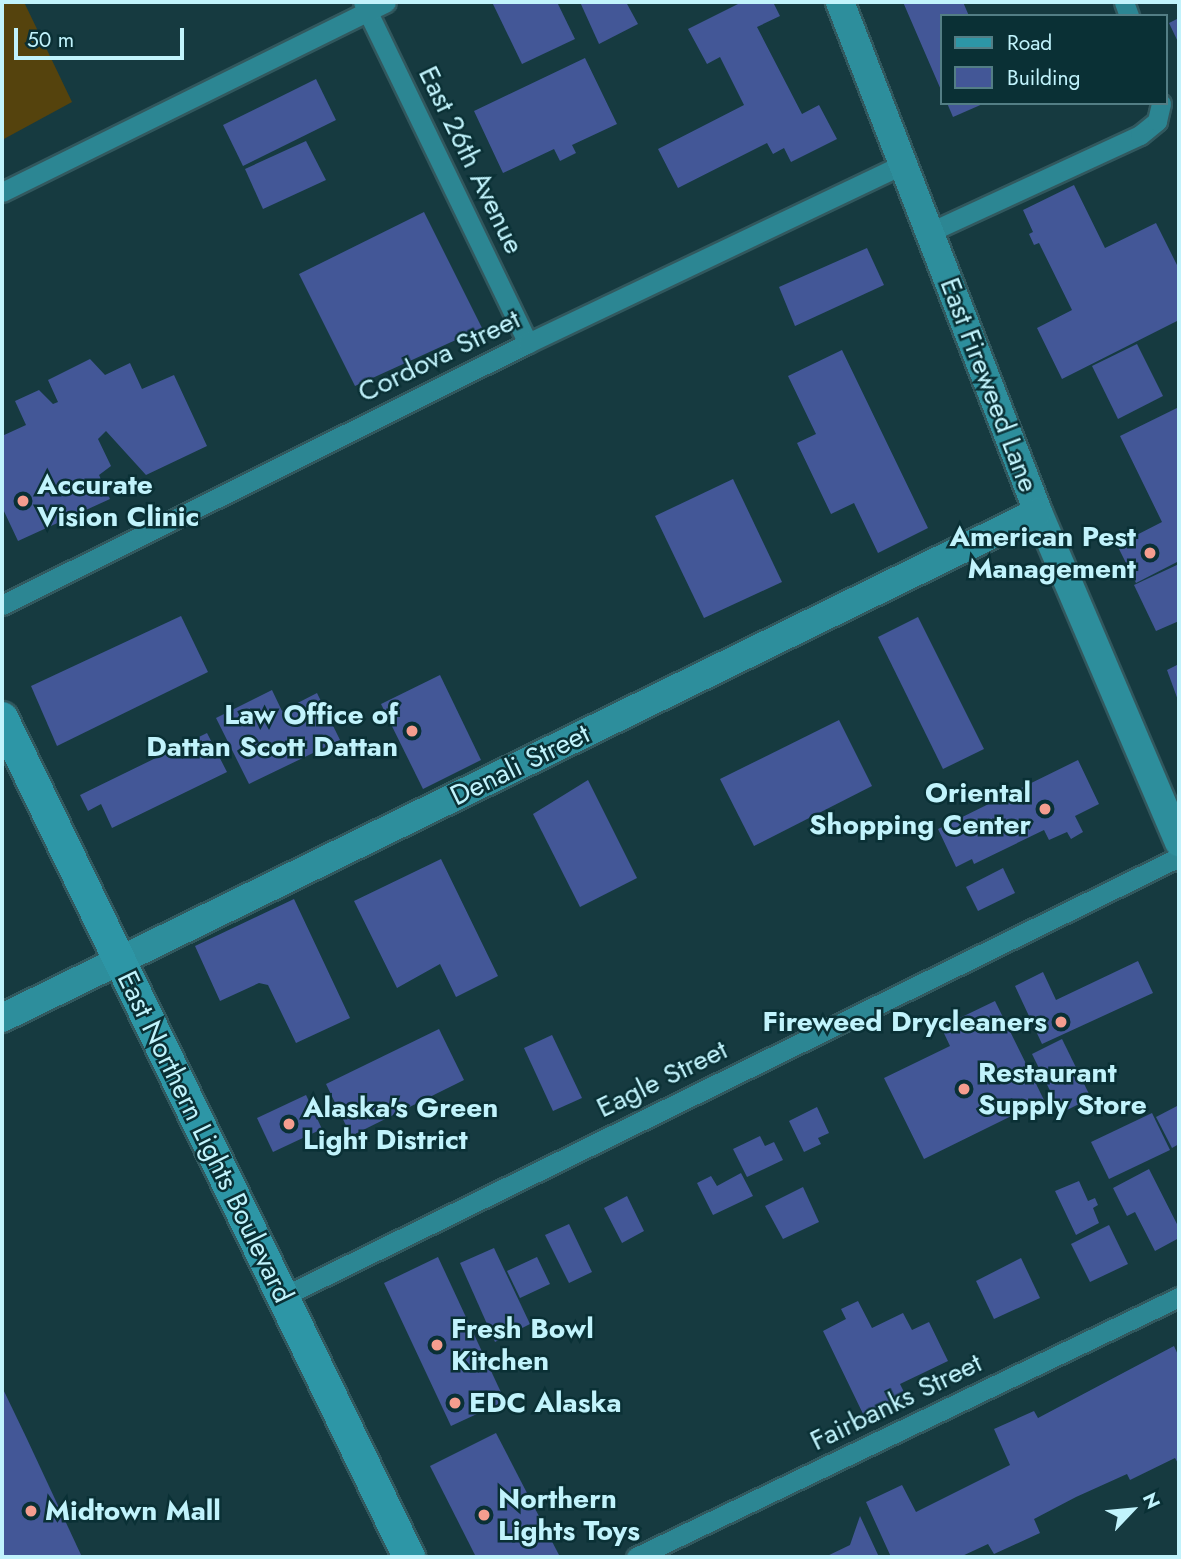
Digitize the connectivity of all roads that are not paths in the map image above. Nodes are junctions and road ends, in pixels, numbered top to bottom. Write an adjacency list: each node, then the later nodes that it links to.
1 (386, 2): 3 (street)
2 (840, 2): 5 (street, East Fireweed Lane)
3 (365, 6): 6 (street); 8 (street, East 26th Avenue)
4 (1159, 112): 7 (street)
5 (903, 164): 7 (street, East Fireweed Lane); 8 (street, Cordova Street)
6 (2, 192)
7 (930, 232): 9 (street, East Fireweed Lane)
8 (528, 343): 10 (street, Cordova Street)
9 (1038, 512): 12 (street, East Fireweed Lane); 14 (street, Denali Street)
10 (2, 605)
11 (2, 718): 14 (main road, East Northern Lights Boulevard)
12 (1179, 842)
13 (1179, 857): 16 (street, Eagle Street)
14 (120, 961): 15 (street, Denali Street); 16 (main road, East Northern Lights Boulevard)
15 (2, 1018)
16 (282, 1297): 18 (main road, East Northern Lights Boulevard)
17 (1179, 1297): 19 (street, Fairbanks Street)
18 (409, 1557)
19 (636, 1557)

